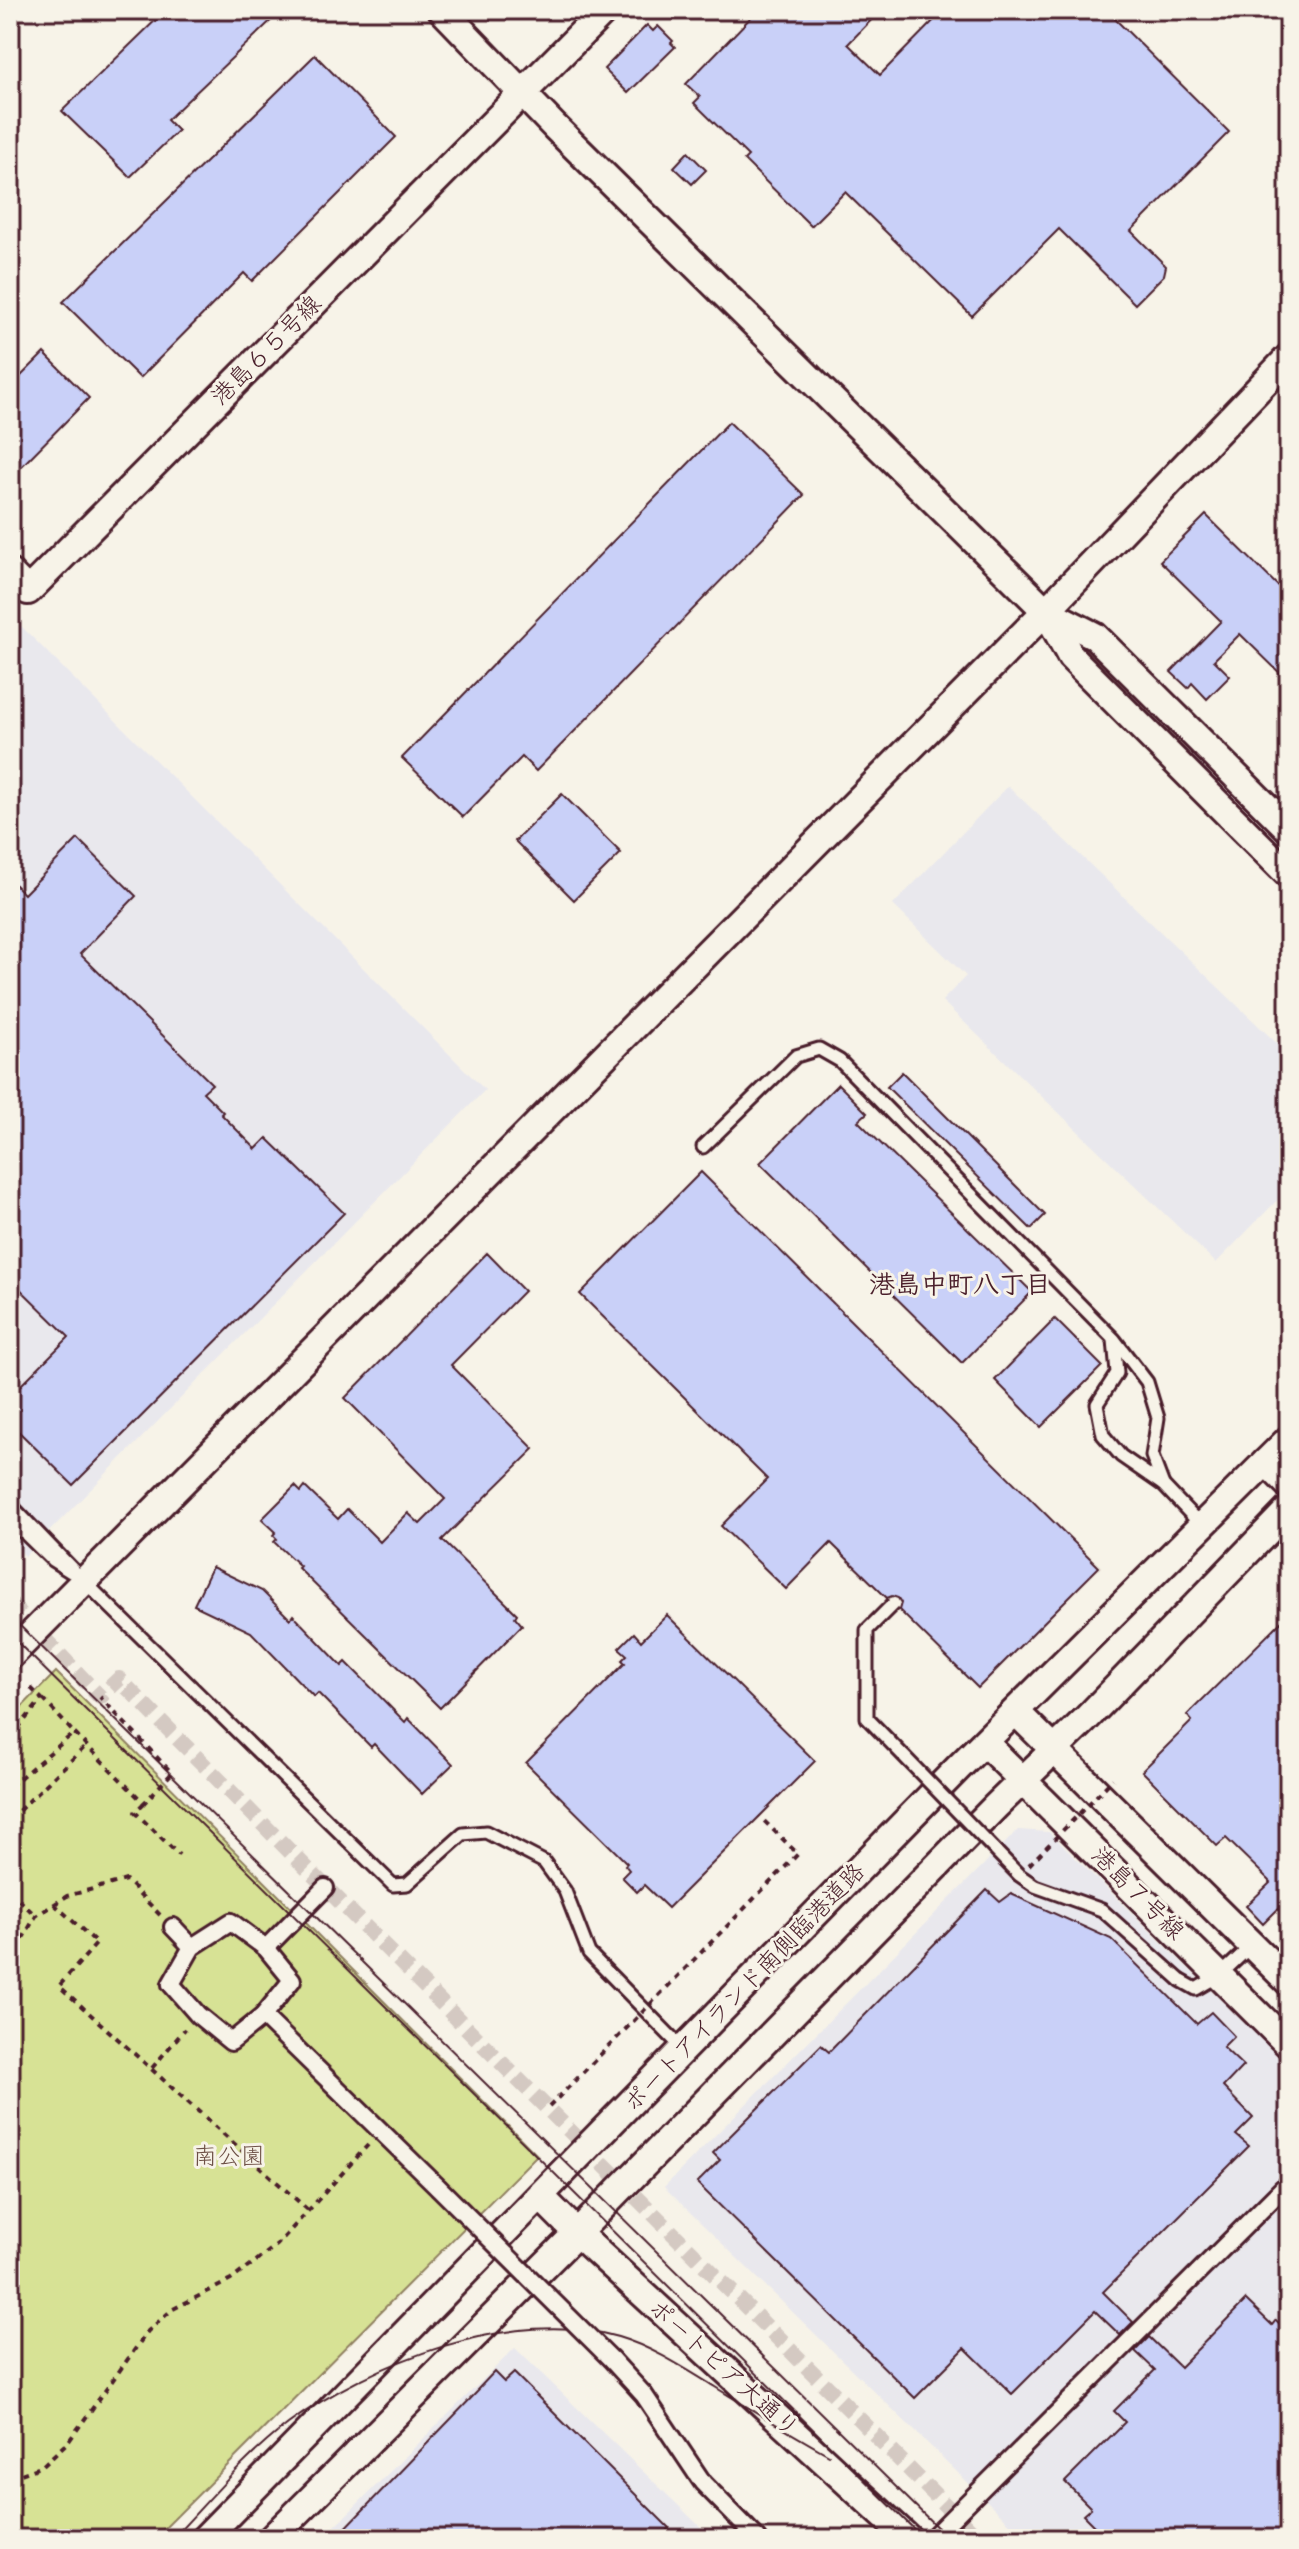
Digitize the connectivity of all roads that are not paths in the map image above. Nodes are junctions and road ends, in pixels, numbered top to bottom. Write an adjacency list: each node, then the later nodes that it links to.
1 (442, 10): 3 (street)
2 (605, 10): 3 (street)
3 (523, 93): 5 (street, 港島６５号線); 6 (street)
4 (1289, 357): 6 (street)
5 (10, 573)
6 (1046, 611): 7 (street); 8 (street); 19 (street)
7 (1289, 829)
8 (1289, 875)
9 (703, 1147): 10 (lane)
10 (1114, 1339): 13 (lane); 13 (lane)
11 (1289, 1439): 12 (street, ポートアイランド南側臨港道路)
12 (1266, 1462): 14 (street); 18 (street, ポートアイランド南側臨港道路)
13 (1163, 1485): 18 (lane)
14 (1289, 1485)
15 (10, 1504): 19 (lane)
16 (1289, 1509): 24 (street)
17 (10, 1519): 19 (lane)
18 (1202, 1526): 22 (street, ポートアイランド南側臨港道路)
19 (84, 1581): 21 (street); 35 (lane)
20 (893, 1604): 31 (lane, bridge)
21 (10, 1656)
22 (1016, 1712): 23 (street, ポートアイランド南側臨港道路); 24 (street, 港島７号線)
23 (985, 1743): 25 (street, 港島７号線); 35 (street, ポートアイランド南側臨港道路)
24 (1055, 1750): 25 (street); 28 (street, 港島７号線)
25 (1023, 1780): 31 (street, 港島７号線); 38 (street)
26 (325, 1888): 30 (street)
27 (173, 1927): 29 (street)
28 (1252, 1945): 31 (lane); 32 (street, 港島７号線)
29 (192, 1947): 30 (street); 33 (street)
30 (266, 1948): 33 (street)
31 (1220, 1975): 34 (street, 港島７号線)
32 (1289, 1982)
33 (263, 2016): 41 (street, bridge)
34 (1289, 2045)
35 (683, 2049): 37 (street, ポートアイランド南側臨港道路)
36 (1289, 2182): 43 (street)
37 (540, 2196): 38 (street, ポートピア大通り); 39 (street, ポートアイランド南側臨港道路)
38 (577, 2233): 40 (street); 42 (street, ポートピア大通り)
39 (204, 2539)
40 (271, 2539)
41 (758, 2539)
42 (909, 2539)
43 (931, 2539)

